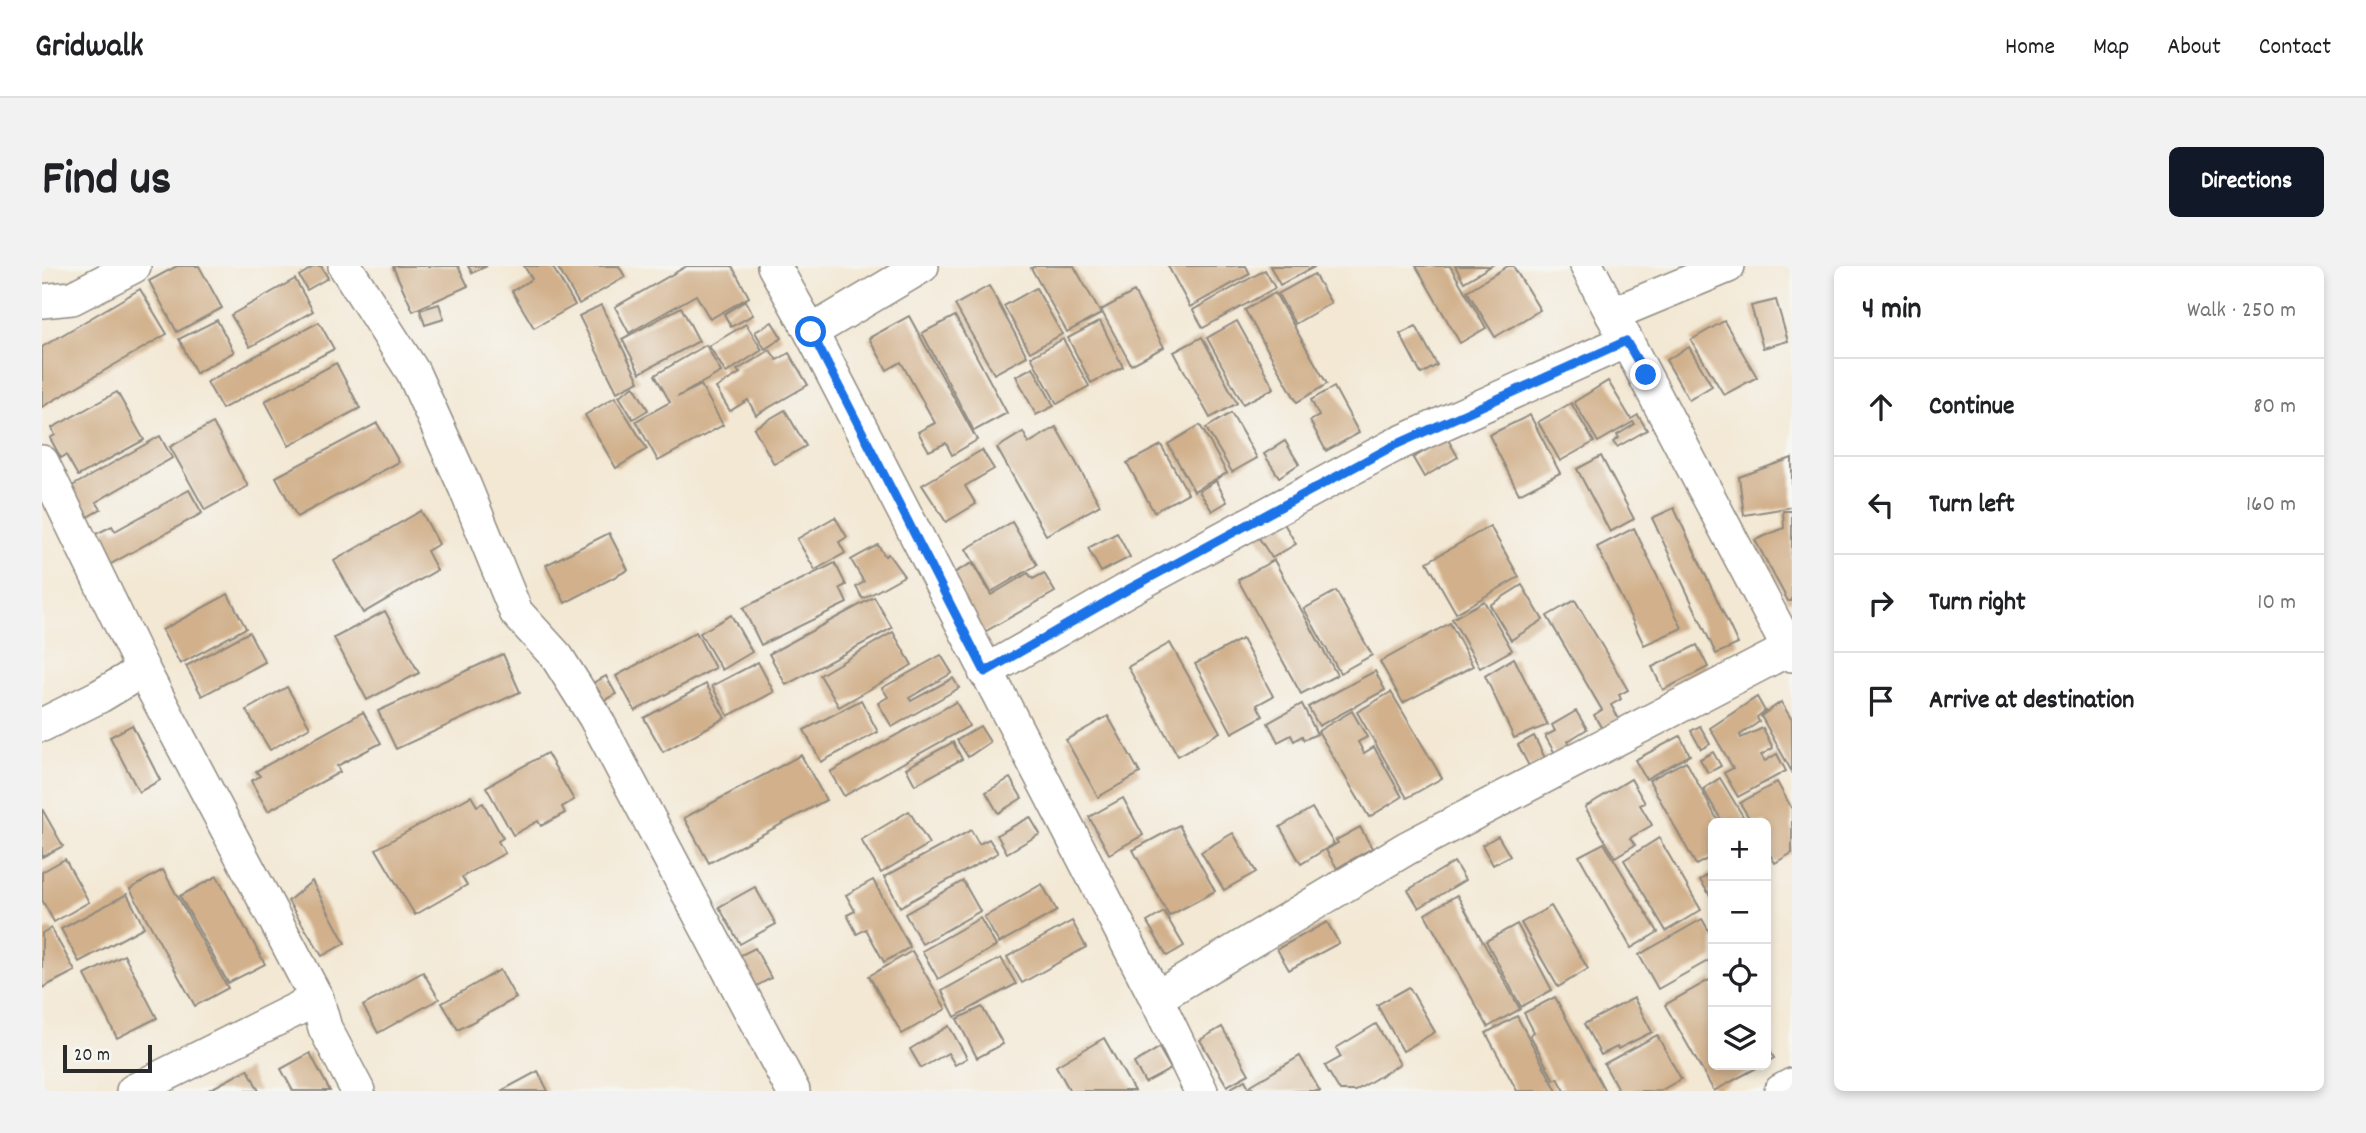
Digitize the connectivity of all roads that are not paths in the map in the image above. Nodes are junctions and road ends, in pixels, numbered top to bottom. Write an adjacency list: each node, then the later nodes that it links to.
1 (134, 266): 7 (street)
2 (345, 266): 20 (street)
3 (774, 266): 9 (street)
4 (922, 266): 9 (street)
5 (1587, 266): 8 (street)
6 (1728, 266): 8 (street)
7 (42, 301)
8 (1619, 328): 11 (street); 13 (street)
9 (811, 332): 13 (street)
10 (42, 462): 12 (street)
11 (1791, 652): 15 (street)
12 (143, 670): 14 (street); 16 (street)
13 (985, 672): 15 (street)
14 (42, 725)
15 (1156, 998): 21 (street)
16 (317, 999): 18 (street); 19 (street)
17 (1792, 1085): 22 (street)
18 (133, 1091)
19 (358, 1091)
20 (793, 1091)
21 (1201, 1091)
22 (1782, 1091)

